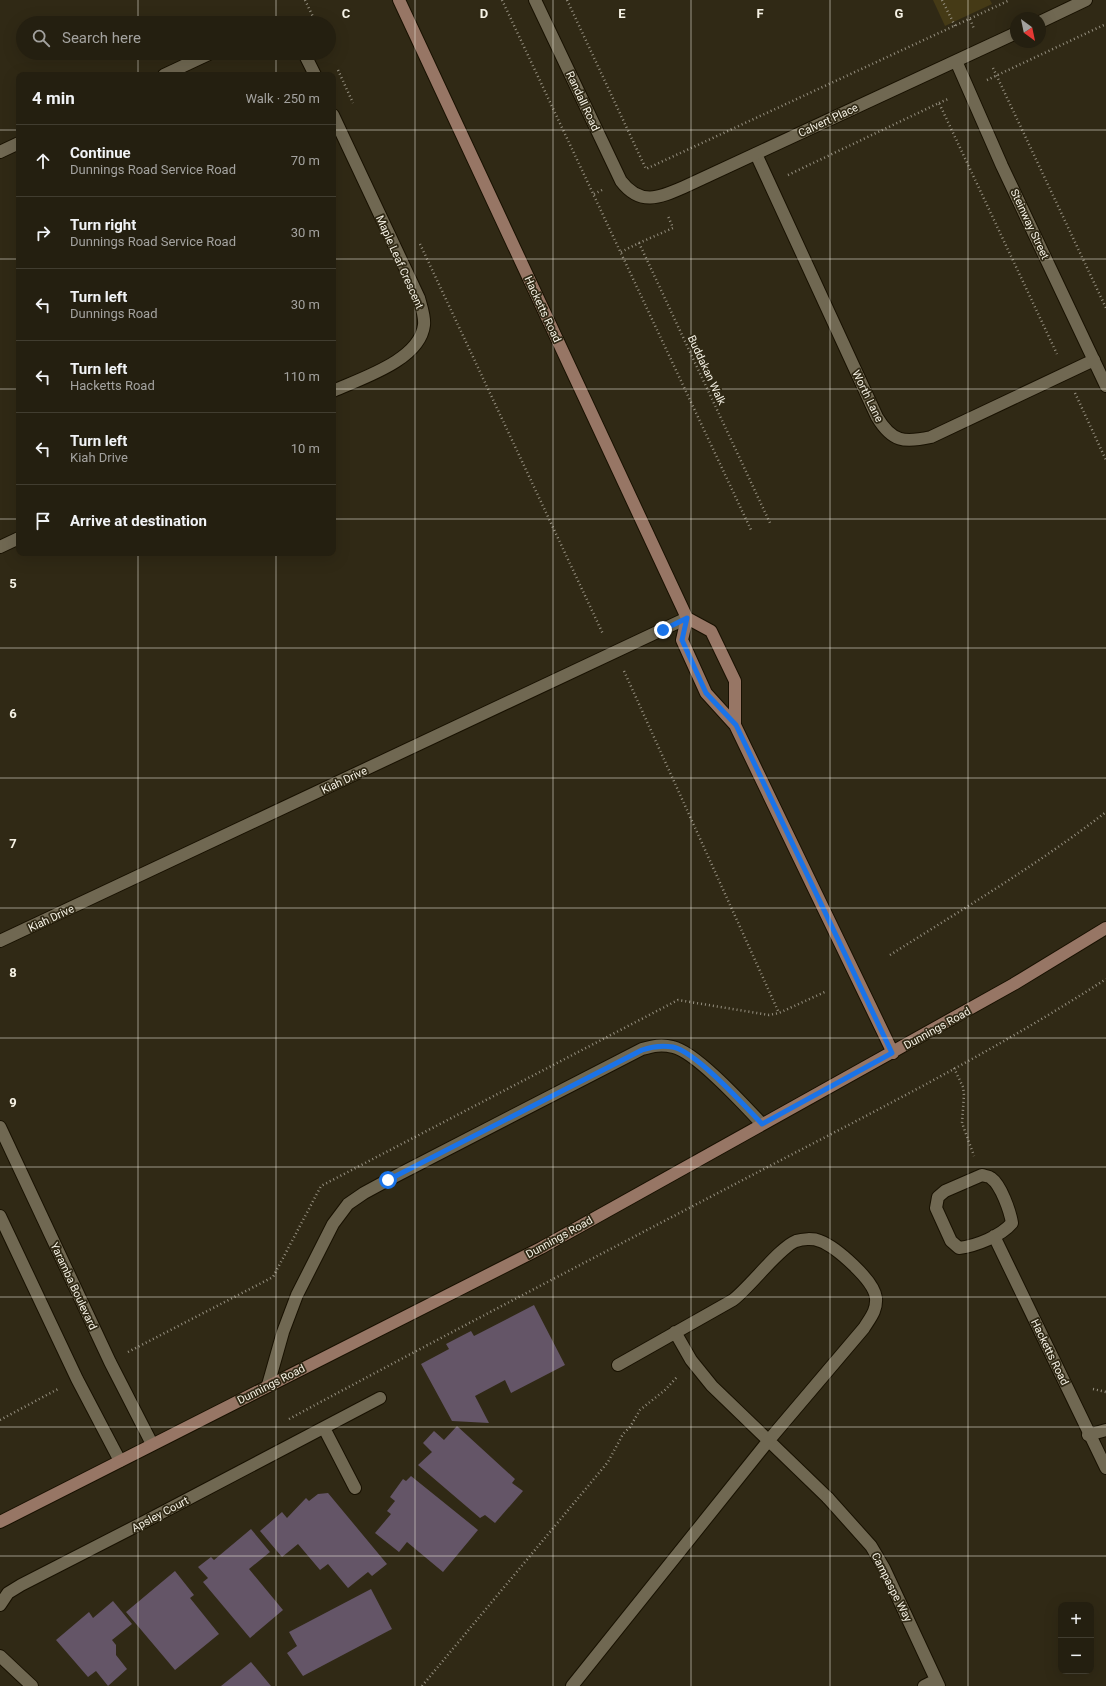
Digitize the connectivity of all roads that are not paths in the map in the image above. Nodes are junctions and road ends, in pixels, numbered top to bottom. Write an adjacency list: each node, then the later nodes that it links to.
1 (400, 0): 21 (street, Hacketts Road)
2 (535, 0): 15 (street, Randall Road)
3 (1086, 0): 4 (street)
4 (1046, 19)
5 (1010, 36): 8 (street, Calvert Place)
6 (195, 60): 9 (street)
7 (308, 60): 10 (street)
8 (956, 61): 14 (street, Calvert Place); 16 (street, Steinway Street)
9 (170, 72)
10 (314, 72)
11 (336, 121): 18 (street, Maple Leaf Crescent)
12 (16, 144): 13 (street)
13 (0, 152)
14 (756, 154): 15 (street, Calvert Place); 16 (street, Worth Lane)
15 (638, 196)
16 (1094, 360): 17 (street, Steinway Street)
17 (1106, 386)
18 (336, 390)
19 (16, 539): 20 (street)
20 (0, 547)
21 (687, 618): 22 (street); 22 (street); 24 (street, Kiah Drive)
22 (736, 725): 25 (street)
23 (1106, 928): 25 (street, Dunnings Road)
24 (0, 942)
25 (892, 1053): 26 (street, Dunnings Road)
26 (762, 1124): 32 (street, Dunnings Road); 32 (street)
27 (0, 1127): 38 (street, Yaramba Boulevard)
28 (0, 1216): 39 (street)
29 (994, 1236): 29 (street); 36 (street, Hacketts Road)
30 (675, 1332): 31 (street); 37 (street, Campaspe Way); 37 (street)
31 (618, 1365)
32 (268, 1385): 38 (street, Dunnings Road)
33 (380, 1398): 34 (street, Apsley Court)
34 (324, 1428): 41 (street); 43 (street, Apsley Court)
35 (1106, 1430): 36 (street)
36 (1088, 1435): 40 (street, Hacketts Road)
37 (769, 1440): 45 (street, Campaspe Way); 47 (street)
38 (152, 1444): 39 (street, Dunnings Road)
39 (120, 1461): 42 (street, Dunnings Road)
40 (1106, 1468)
41 (355, 1488)
42 (0, 1522)
43 (0, 1604)
44 (0, 1656): 46 (street)
45 (937, 1683): 48 (street)
46 (32, 1686)
47 (572, 1686)
48 (924, 1686)

